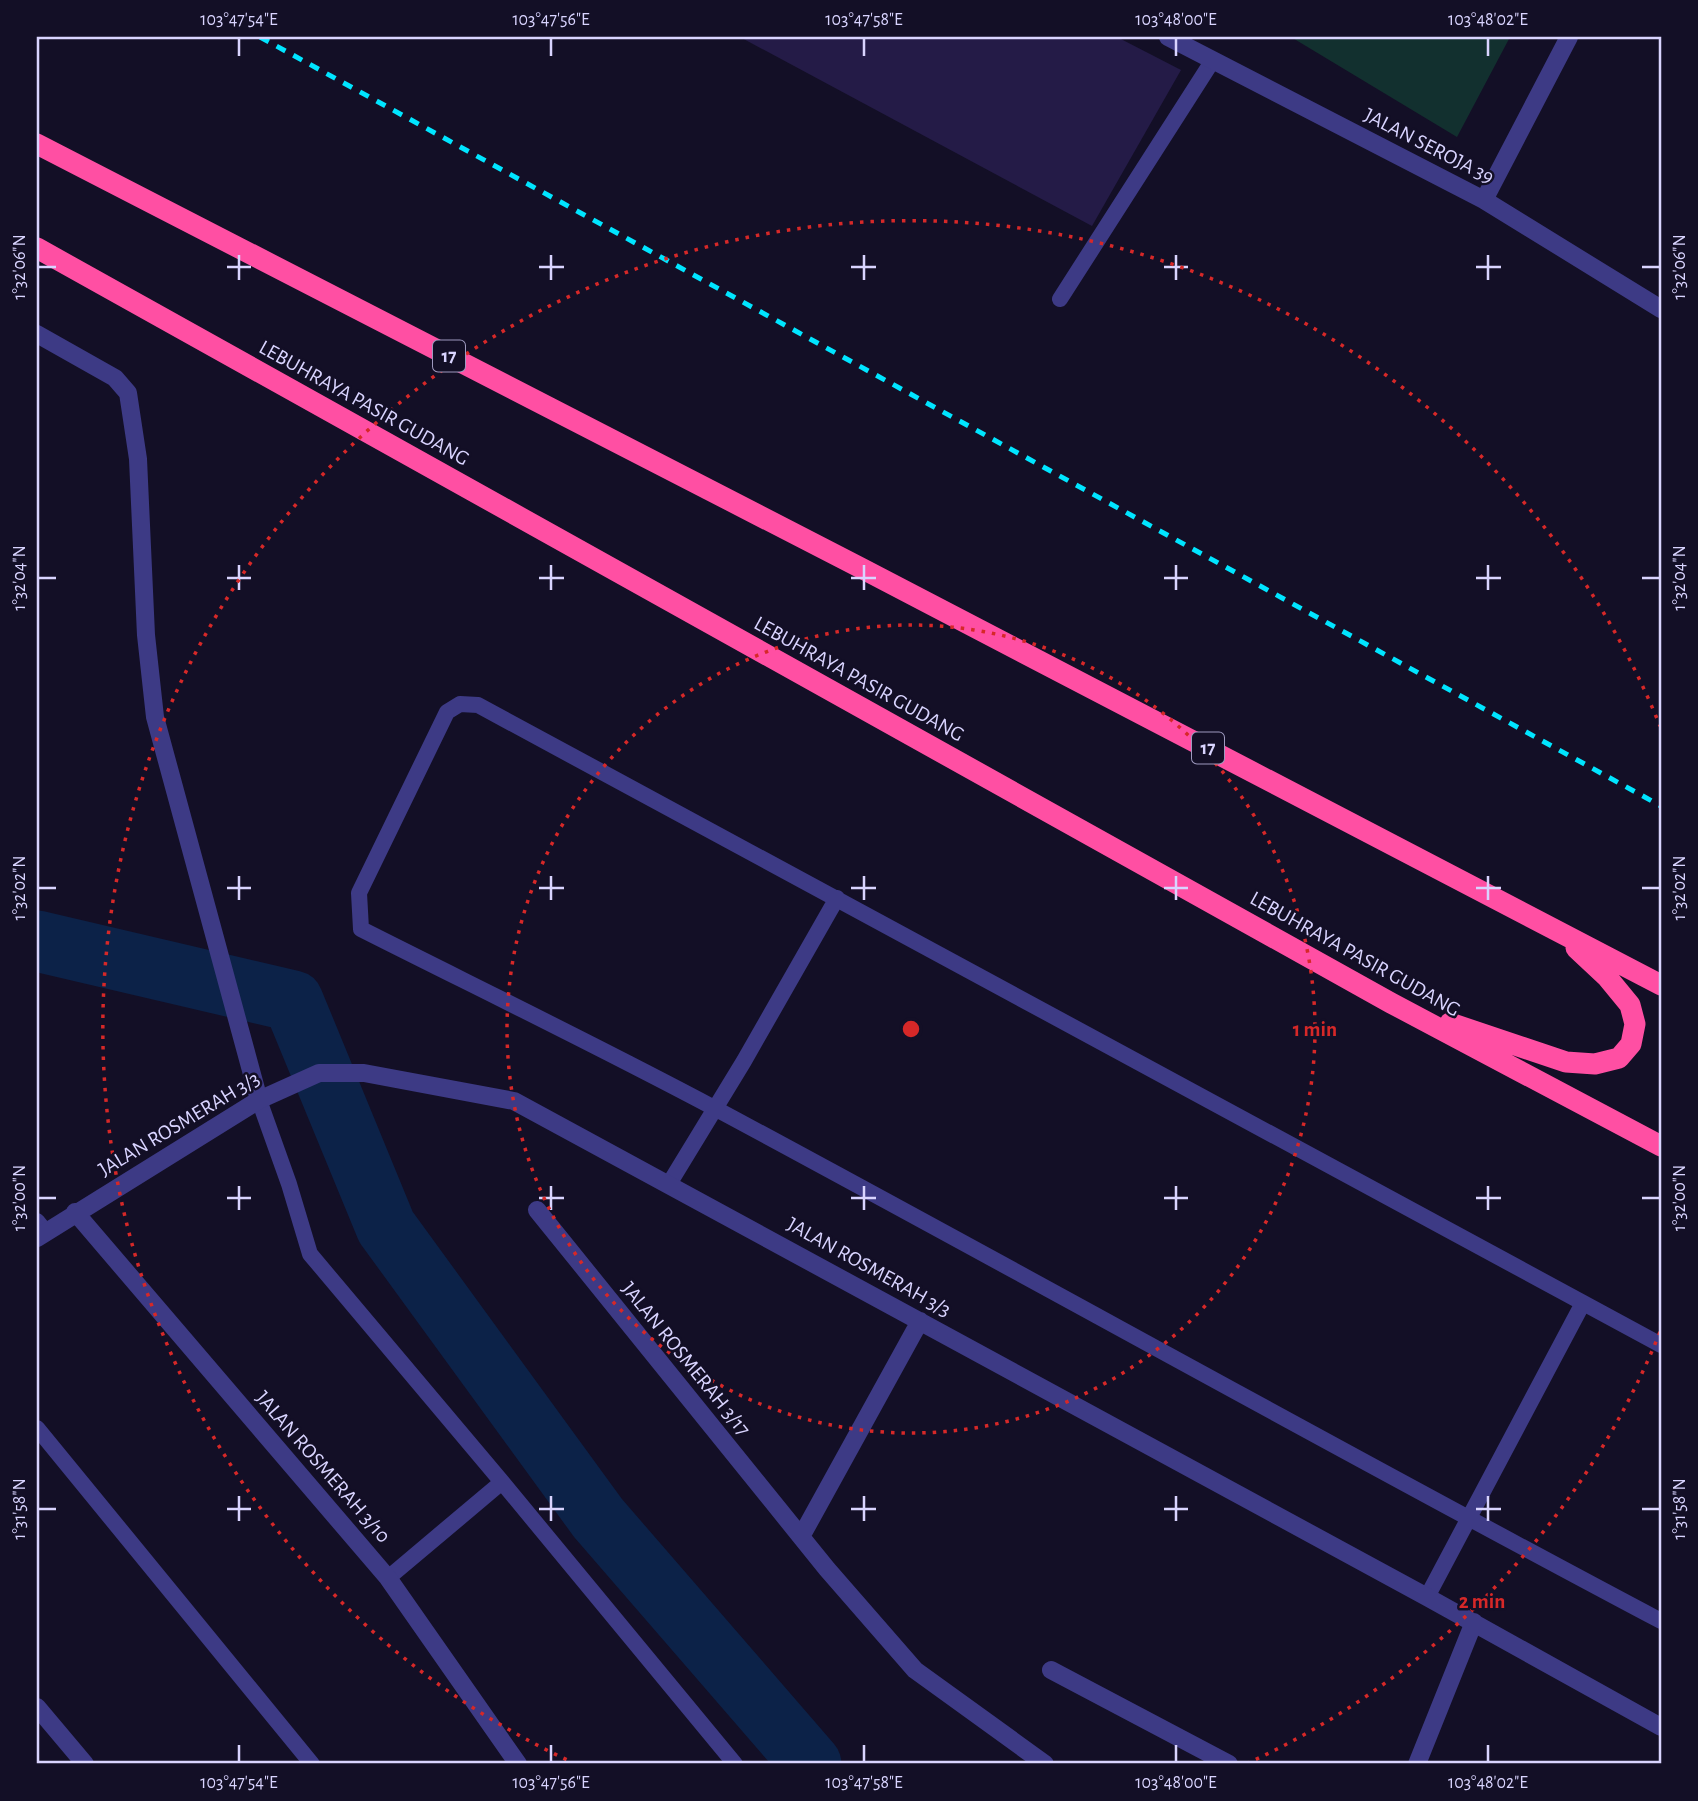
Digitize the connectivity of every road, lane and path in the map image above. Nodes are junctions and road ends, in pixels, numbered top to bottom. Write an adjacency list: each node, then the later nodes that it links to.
1 (1168, 37): 3 (street, JALAN SEROJA 39)
2 (1569, 37): 5 (street)
3 (1213, 60): 5 (street, JALAN SEROJA 39); 7 (lane)
4 (37, 144): 11 (highway, 17)
5 (1484, 200): 8 (street, JALAN SEROJA 39)
6 (37, 248): 13 (highway, LEBUHRAYA PASIR GUDANG)
7 (1060, 299)
8 (1659, 303)
9 (37, 334): 14 (street)
10 (836, 898): 15 (lane); 15 (lane); 21 (lane)
11 (1555, 929): 12 (highway, 17); 13 (highway)
12 (1661, 985)
13 (1391, 1003): 16 (highway, LEBUHRAYA PASIR GUDANG)
14 (259, 1100): 17 (street, JALAN ROSMERAH 3/3); 19 (street, JALAN ROSMERAH 3/3); 25 (lane)
15 (715, 1108): 17 (lane); 26 (lane)
16 (1661, 1146)
17 (669, 1184): 22 (street, JALAN ROSMERAH 3/3)
18 (537, 1210): 27 (street, JALAN ROSMERAH 3/17)
19 (75, 1212): 20 (street, JALAN ROSMERAH 3/3); 28 (street, JALAN ROSMERAH 3/10)
20 (40, 1230)
21 (1583, 1303): 23 (lane); 26 (lane)
22 (920, 1321): 27 (street); 29 (street, JALAN ROSMERAH 3/3)
23 (1661, 1345)
24 (37, 1428): 36 (lane)
25 (502, 1482): 28 (lane); 38 (lane)
26 (1469, 1520): 29 (lane); 30 (lane)
27 (802, 1535): 39 (street, JALAN ROSMERAH 3/17)
28 (388, 1578): 37 (street, JALAN ROSMERAH 3/10)
29 (1427, 1597): 31 (street, JALAN ROSMERAH 3/3)
30 (1661, 1621)
31 (1474, 1622): 34 (street, JALAN ROSMERAH 3/3); 41 (street)
32 (1051, 1670): 40 (street)
33 (37, 1707): 35 (street)
34 (1661, 1727)
35 (85, 1764)
36 (312, 1764)
37 (519, 1764)
38 (736, 1764)
39 (1045, 1764)
40 (1229, 1764)
41 (1417, 1764)

